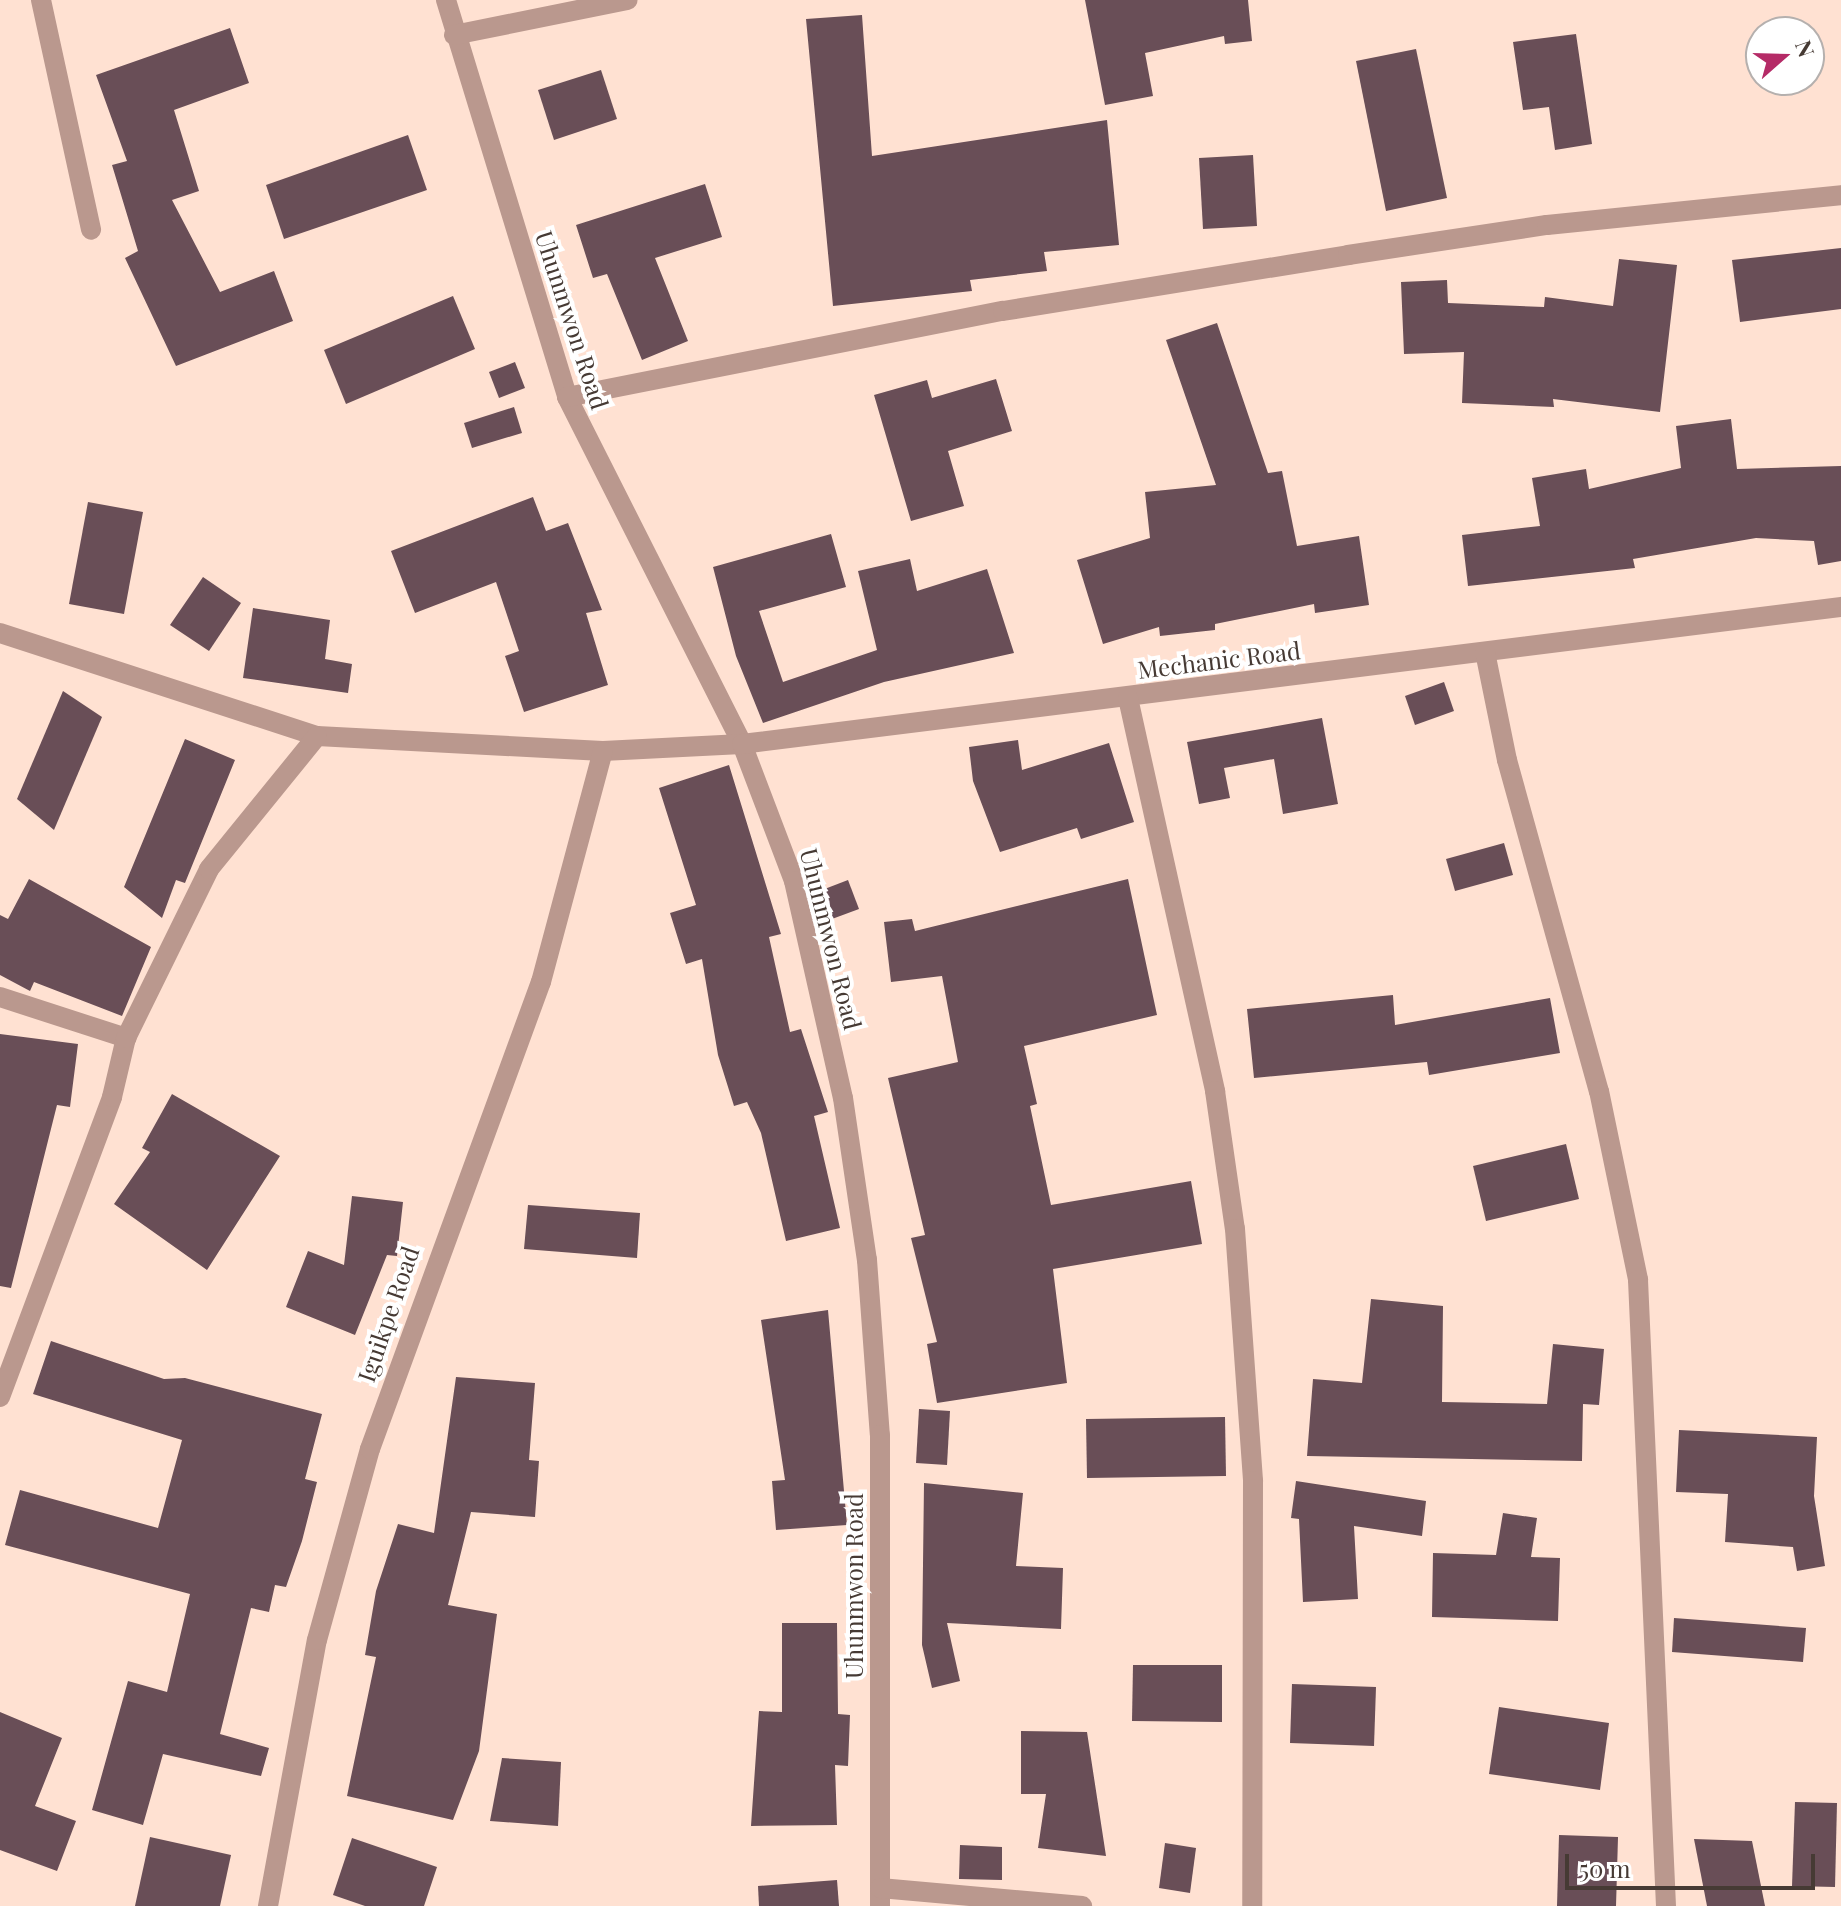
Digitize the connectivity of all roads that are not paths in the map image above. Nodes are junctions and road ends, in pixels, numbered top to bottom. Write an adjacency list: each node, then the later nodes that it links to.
1 (41, 0): 6 (street)
2 (446, 0): 4 (street, Uhunmwon Road)
3 (628, 0): 4 (street)
4 (454, 35): 7 (street, Uhunmwon Road)
5 (1841, 195): 7 (street)
6 (91, 230)
7 (567, 397): 13 (street, Uhunmwon Road)
8 (1841, 607): 10 (street, Mechanic Road)
9 (0, 633): 12 (street, Mechanic Road)
10 (1485, 652): 11 (street, Mechanic Road); 22 (street)
11 (1128, 698): 13 (street, Mechanic Road); 21 (street)
12 (317, 736): 14 (street, Mechanic Road); 16 (street)
13 (742, 744): 14 (street, Mechanic Road); 18 (street, Uhunmwon Road)
14 (603, 751): 19 (street, Iguikpe Road)
15 (0, 997): 16 (street)
16 (126, 1038): 17 (street)
17 (0, 1397)
18 (880, 1897): 20 (street)
19 (268, 1906)
20 (1082, 1906)
21 (1252, 1906)
22 (1666, 1906)

